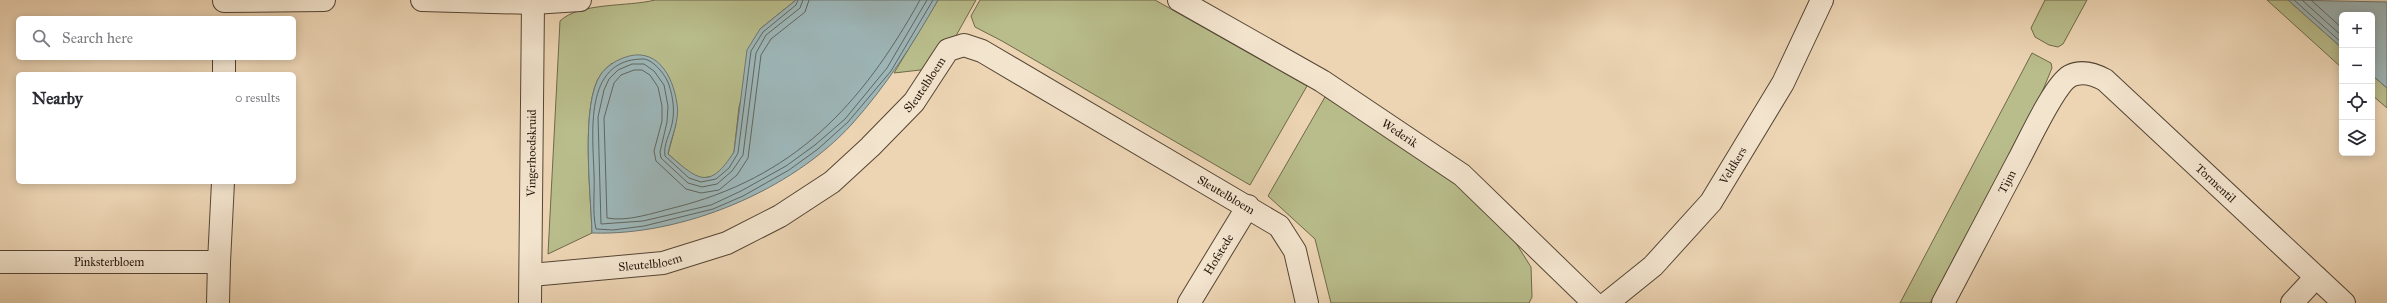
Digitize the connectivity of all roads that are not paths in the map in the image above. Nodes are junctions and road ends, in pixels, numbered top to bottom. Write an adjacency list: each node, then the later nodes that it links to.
1 (324, 0): 7 (street)
2 (422, 0): 6 (street)
3 (580, 0): 6 (street)
4 (1179, 0): 21 (street, Wederik)
5 (1822, 0): 22 (street, Veldkers)
6 (533, 4): 15 (street, Vingerhoedskruid)
7 (224, 6)
8 (224, 60): 9 (street)
9 (224, 72)
10 (2082, 73): 16 (street, Tormentil); 23 (street, Tijm)
11 (223, 184): 14 (street)
12 (1248, 206): 15 (street, Sleutelbloem); 19 (street, Hofstede); 20 (street, Sleutelbloem)
13 (0, 262): 14 (street, Pinksterbloem)
14 (219, 262): 17 (street)
15 (531, 275): 18 (street, Vingerhoedskruid)
16 (2316, 277): 24 (street); 25 (street, Tormentil)
17 (218, 303)
18 (530, 303)
19 (1189, 303)
20 (1307, 303)
21 (1594, 303)
22 (1607, 303)
23 (1943, 303)
24 (2292, 303)
25 (2344, 303)

